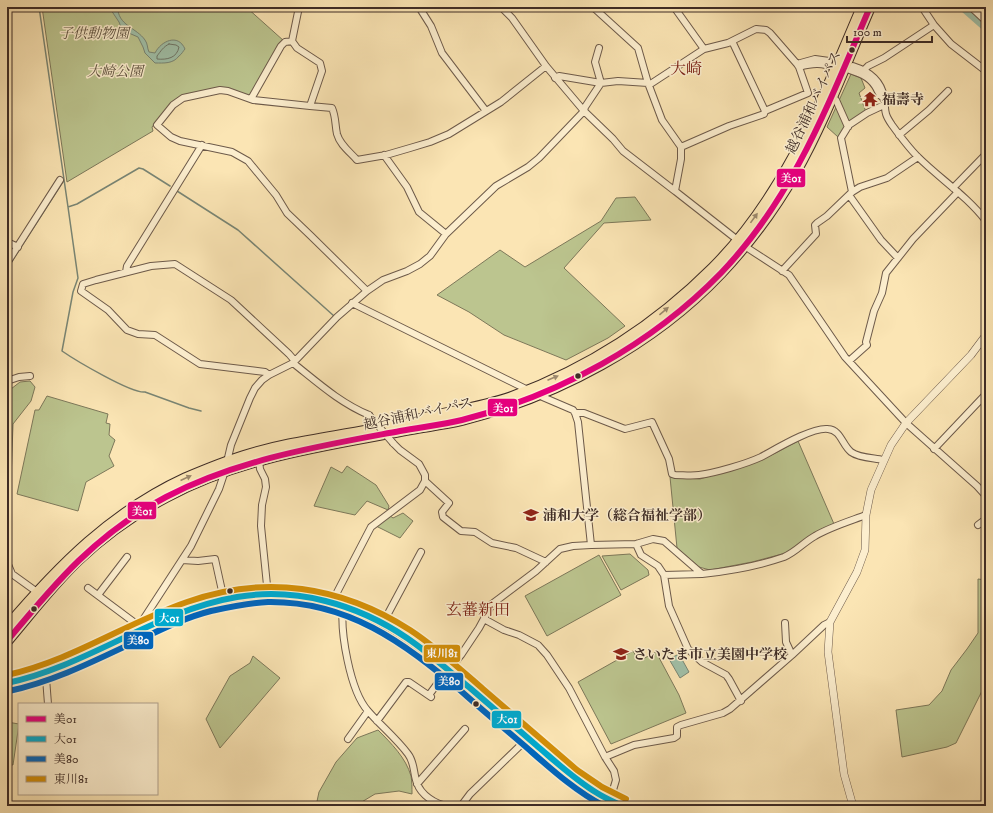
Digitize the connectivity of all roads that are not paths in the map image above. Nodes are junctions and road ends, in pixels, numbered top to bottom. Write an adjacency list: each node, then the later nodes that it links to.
1 (299, 7): 12 (street)
2 (419, 7): 30 (street)
3 (501, 7): 16 (street)
4 (593, 7): 23 (street)
5 (674, 7): 15 (street)
6 (862, 7): 18 (highway, 越谷浦和バイパス)
7 (870, 7): 18 (highway, 越谷浦和バイパス)
8 (922, 7): 11 (street)
9 (971, 7): 10 (street)
10 (986, 21)
11 (934, 25): 19 (street); 20 (street)
12 (292, 41): 26 (street); 29 (street)
13 (732, 41): 15 (street); 17 (street); 32 (street)
14 (599, 48): 22 (street)
15 (704, 49): 23 (street)
16 (546, 66): 21 (street); 30 (street)
17 (798, 66): 18 (street); 18 (street); 32 (street)
18 (840, 66): 19 (street); 25 (street); 47 (highway, 越谷浦和バイパス)
19 (864, 70): 25 (street)
20 (986, 71)
21 (555, 78): 22 (street); 31 (street)
22 (601, 83): 23 (street); 31 (street)
23 (648, 84): 36 (street)
24 (948, 91): 34 (street)
25 (884, 97): 28 (street)
26 (251, 99): 29 (street); 35 (street)
27 (836, 100): 33 (street)
28 (884, 105): 33 (street); 34 (street)
29 (310, 106): 38 (street)
30 (486, 111): 38 (street)
31 (584, 111): 42 (street); 45 (street)
32 (765, 111): 36 (street)
33 (848, 127): 43 (street)
34 (899, 135): 39 (street)
35 (202, 145): 52 (street); 53 (street)
36 (681, 147): 42 (street)
37 (986, 154): 41 (street)
38 (384, 155): 45 (street)
39 (918, 157): 41 (street); 43 (street)
40 (60, 180): 48 (street)
41 (956, 190): 44 (street); 49 (street)
42 (675, 191): 47 (street)
43 (851, 194): 49 (street); 51 (street)
44 (986, 222)
45 (446, 234): 53 (street)
46 (7, 242): 48 (street)
47 (741, 243): 51 (street); 61 (highway, 越谷浦和バイパス, one-way to 47); 63 (highway, 越谷浦和バイパス)
48 (18, 247): 50 (street)
49 (898, 258): 56 (street)
50 (7, 263)
51 (782, 271): 56 (street)
52 (126, 272): 57 (street); 58 (street)
53 (367, 291): 54 (street)
54 (352, 303): 57 (street); 61 (street)
55 (986, 335): 65 (street)
56 (849, 361): 65 (street)
57 (294, 362): 58 (street); 70 (street, bridge)
58 (269, 375): 69 (street)
59 (30, 376): 60 (street)
60 (7, 381)
61 (527, 390): 63 (street); 69 (highway, 越谷浦和バイパス)
62 (986, 394): 66 (street)
63 (538, 395): 64 (street); 67 (highway, 越谷浦和バイパス)
64 (576, 413): 68 (street); 76 (street)
65 (906, 423): 66 (street); 68 (street)
66 (934, 449): 71 (street)
67 (259, 460): 69 (highway, 越谷浦和バイパス); 87 (street)
68 (883, 460): 72 (street)
69 (226, 466): 79 (street); 85 (highway, 越谷浦和バイパス, one-way to 69); 97 (highway, 越谷浦和バイパス)
70 (425, 481): 81 (street); 89 (street)
71 (986, 496)
72 (866, 515): 82 (street); 92 (street)
73 (986, 518): 74 (street)
74 (978, 525)
75 (636, 544): 76 (street); 82 (street); 83 (street)
76 (591, 545): 81 (street)
77 (421, 552): 93 (street)
78 (127, 557): 86 (street)
79 (182, 560): 88 (street); 96 (street)
80 (7, 562): 85 (street)
81 (546, 562): 91 (street)
82 (702, 574): 83 (street)
83 (664, 575): 102 (street)
84 (88, 588): 86 (street)
85 (37, 592): 95 (highway, 越谷浦和バイパス)
86 (98, 595): 96 (street)
87 (268, 595): 88 (main road); 89 (main road)
88 (224, 600): 96 (main road)
89 (332, 602): 90 (main road)
90 (343, 606): 93 (main road); 104 (street)
91 (484, 619): 99 (street); 109 (street)
92 (830, 622): 98 (street); 115 (street)
93 (383, 623): 99 (main road)
94 (785, 623): 98 (street)
95 (7, 627)
96 (140, 628): 100 (main road)
97 (7, 641)
98 (792, 655): 102 (street)
99 (449, 670): 105 (street); 107 (main road)
100 (44, 674): 101 (main road); 103 (street)
101 (7, 683)
102 (741, 701): 109 (street)
103 (48, 703)
104 (368, 711): 105 (street); 108 (street)
105 (377, 721): 110 (street)
106 (465, 729): 110 (street)
107 (528, 738): 111 (main road); 113 (street)
108 (348, 739)
109 (605, 757): 111 (street)
110 (417, 784): 112 (street)
111 (610, 800): 114 (main road)
112 (446, 806)
113 (461, 806)
114 (622, 806)
115 (853, 806)

